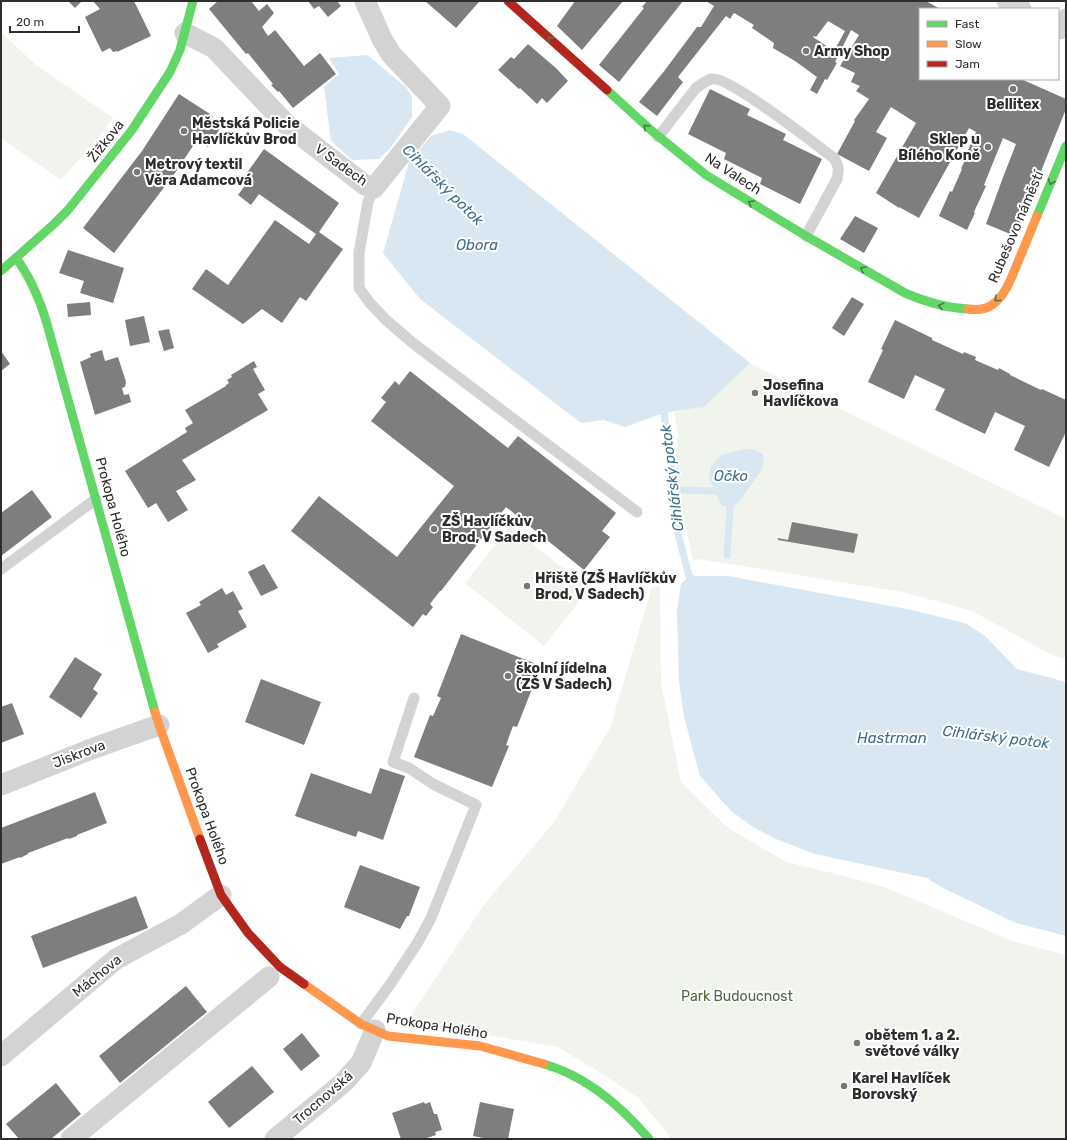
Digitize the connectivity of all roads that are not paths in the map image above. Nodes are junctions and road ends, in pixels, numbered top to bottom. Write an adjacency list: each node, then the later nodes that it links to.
1 (364, 1): 11 (street, V Sadech)
2 (508, 1): 9 (street, Na Valech, one-way to 2)
3 (1007, 1): 5 (street)
4 (191, 2): 8 (street, Žižkova)
5 (1019, 8)
6 (1066, 19): 7 (street)
7 (1059, 29)
8 (185, 33): 11 (street, V Sadech); 13 (street, Žižkova)
9 (658, 137): 12 (street, Na Valech, one-way to 9); 12 (lane)
10 (1066, 146): 15 (street, Rubešovo náměstí, one-way to 15)
11 (374, 188): 17 (lane)
12 (806, 236): 15 (street, Na Valech, one-way to 12)
13 (16, 258): 14 (street, Žižkova); 16 (street, Prokopa Holého)
14 (1, 270)
15 (980, 310)
16 (96, 499): 18 (lane); 20 (street, Prokopa Holého)
17 (637, 512)
18 (1, 569)
19 (414, 698): 24 (lane)
20 (159, 725): 21 (street, Jiskrova); 22 (street, Prokopa Holého)
21 (1, 785)
22 (220, 895): 24 (street, Prokopa Holého); 25 (street, Máchova)
23 (269, 978): 26 (street)
24 (368, 1027): 27 (street, Trocnovská); 28 (street, Prokopa Holého)
25 (1, 1056)
26 (71, 1139)
27 (275, 1139)
28 (649, 1139)

